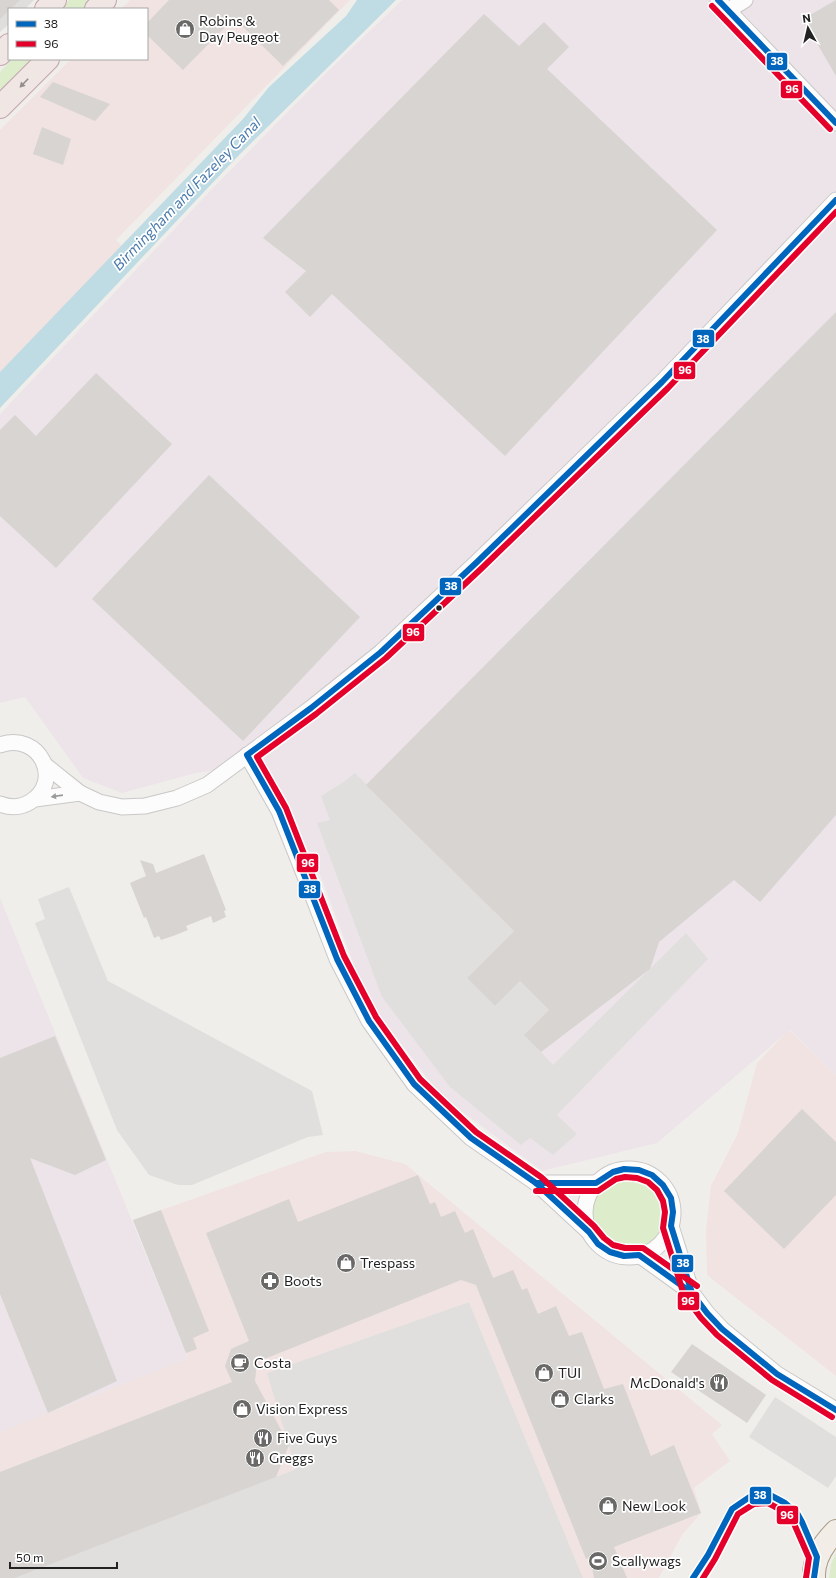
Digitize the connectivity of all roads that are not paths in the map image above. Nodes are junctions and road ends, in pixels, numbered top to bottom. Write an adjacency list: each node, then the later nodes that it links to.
1 (55, 0): 5 (highway)
2 (105, 0): 6 (highway)
3 (718, 0): 7 (street)
4 (746, 0): 7 (street)
5 (47, 8)
6 (97, 8)
7 (729, 10): 12 (street)
8 (8, 46): 9 (highway)
9 (0, 54)
10 (47, 60): 11 (highway, one-way to 11)
11 (0, 107)
12 (836, 123)
13 (836, 200): 15 (street)
14 (0, 745): 16 (street)
15 (247, 755): 17 (street); 20 (street)
16 (45, 765): 17 (street); 18 (street)
17 (80, 793): 18 (street, one-way to 18)
18 (35, 799): 19 (street)
19 (0, 804)
20 (536, 1183): 21 (street); 23 (street)
21 (596, 1183): 22 (street); 23 (street)
22 (671, 1226): 24 (street); 25 (street)
23 (589, 1232): 24 (street)
24 (639, 1255): 25 (street)
25 (692, 1293): 26 (street)
26 (836, 1410)
27 (836, 1531): 28 (main road)
28 (813, 1576)

